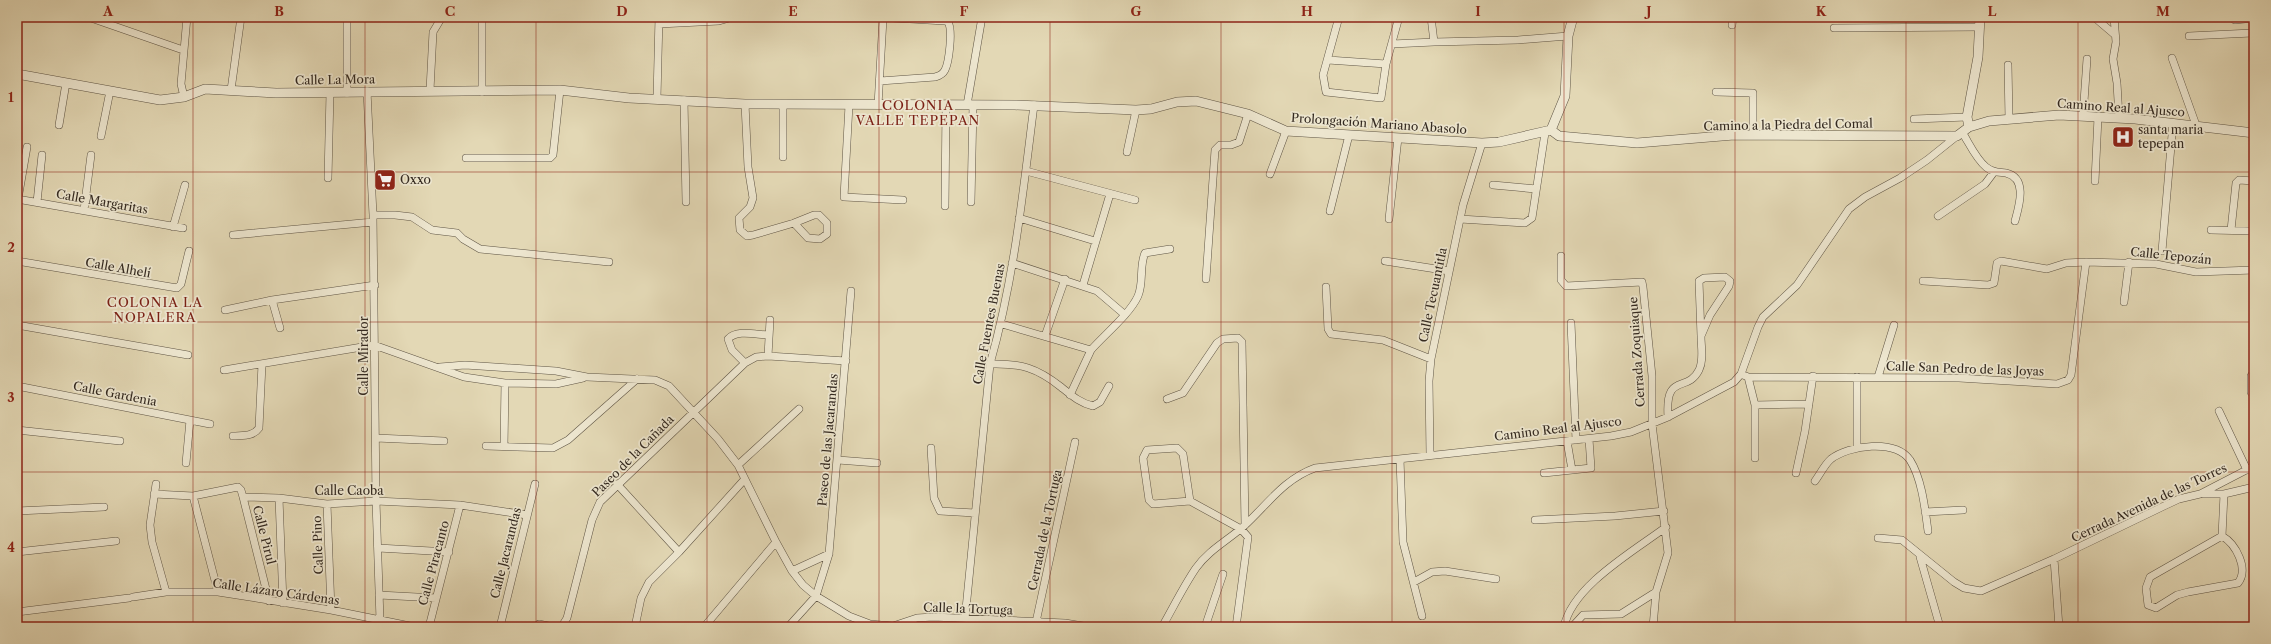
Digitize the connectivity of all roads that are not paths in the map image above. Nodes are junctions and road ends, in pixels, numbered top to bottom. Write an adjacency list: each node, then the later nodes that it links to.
1 (88, 17): 32 (street)
2 (187, 17): 32 (street)
3 (241, 17): 41 (street)
4 (347, 17): 49 (street)
5 (442, 17): 42 (street)
6 (482, 17): 46 (street)
7 (733, 17): 21 (street)
8 (982, 17): 58 (street)
9 (1340, 17): 35 (street)
10 (1399, 17): 31 (street)
11 (1432, 17): 30 (street)
12 (1573, 17): 28 (street)
13 (1733, 17): 22 (street)
14 (1980, 17): 24 (street)
15 (2094, 17): 26 (street)
16 (2114, 17): 26 (street)
17 (2235, 17): 19 (street)
18 (879, 18): 39 (street); 39 (street)
19 (2245, 18): 20 (street)
20 (2254, 19)
21 (659, 21): 51 (street)
22 (1732, 25)
23 (2254, 25): 27 (street)
24 (1980, 27): 25 (street); 63 (street)
25 (1834, 28)
26 (2114, 34): 65 (street)
27 (2253, 35): 29 (street)
28 (1568, 36): 30 (street); 72 (street)
29 (2189, 36)
30 (1434, 42): 31 (street)
31 (1392, 44): 36 (street)
32 (183, 50): 50 (street)
33 (2172, 58): 70 (street)
34 (2087, 59): 62 (street)
35 (1328, 60): 36 (street); 36 (street)
36 (1386, 64)
37 (2008, 64): 67 (street)
38 (17, 74): 40 (street, Calle La Mora)
39 (880, 81): 56 (street)
40 (66, 83): 44 (street, Calle La Mora); 69 (street)
41 (231, 90): 48 (street, Calle La Mora); 50 (street, Calle La Mora)
42 (430, 90): 45 (street, Calle La Mora); 46 (street, Calle La Mora)
43 (560, 90): 46 (street, Calle La Mora); 51 (street, Calle La Mora); 85 (street)
44 (110, 91): 50 (street, Calle La Mora); 77 (street)
45 (367, 91): 49 (street, Calle La Mora); 108 (street, Calle Mirador)
46 (482, 92)
47 (1716, 92): 76 (street)
48 (330, 93): 49 (street, Calle La Mora); 89 (street)
49 (347, 93)
50 (184, 97)
51 (657, 98): 52 (street, Prolongación Mariano Abasolo)
52 (684, 100): 53 (street, Prolongación Mariano Abasolo); 100 (street)
53 (746, 104): 54 (street, Prolongación Mariano Abasolo); 111 (street)
54 (783, 104): 55 (street, Prolongación Mariano Abasolo); 84 (street)
55 (849, 105): 56 (street, Prolongación Mariano Abasolo); 97 (street)
56 (878, 105): 57 (street, Prolongación Mariano Abasolo)
57 (946, 105): 58 (street, Prolongación Mariano Abasolo); 102 (street)
58 (970, 105): 59 (street, Prolongación Mariano Abasolo); 101 (street)
59 (1034, 105): 60 (street, Prolongación Mariano Abasolo); 86 (street, Calle Fuentes Buenas)
60 (1136, 110): 61 (street, Prolongación Mariano Abasolo); 81 (street)
61 (1248, 114): 71 (street, Prolongación Mariano Abasolo); 132 (street)
62 (2082, 116): 64 (street, Camino Real al Ajusco); 67 (street, Camino Real al Ajusco)
63 (1967, 117): 66 (street); 73 (street)
64 (2098, 117): 65 (street, Camino Real al Ajusco); 90 (street)
65 (2119, 118): 68 (street, Camino Real al Ajusco)
66 (1914, 119)
67 (2009, 119): 73 (street, Camino Real al Ajusco)
68 (2173, 123): 70 (street, Camino Real al Ajusco); 121 (street)
69 (59, 125)
70 (2196, 125): 74 (street, Camino Real al Ajusco)
71 (1286, 131): 75 (street, Prolongación Mariano Abasolo); 88 (street)
72 (1548, 131): 76 (street, Camino a la Piedra del Comal); 79 (street, Prolongación Mariano Abasolo); 94 (street)
73 (1963, 132): 76 (street, Camino a la Piedra del Comal); 87 (street); 163 (street, Camino Real al Ajusco)
74 (2254, 134)
75 (1349, 135): 78 (street, Prolongación Mariano Abasolo); 104 (street)
76 (1753, 135)
77 (101, 136)
78 (1398, 138): 79 (street, Prolongación Mariano Abasolo); 109 (street)
79 (1482, 143): 107 (street, Calle Tecuantitla)
80 (27, 147): 96 (street)
81 (1127, 152)
82 (42, 155): 99 (street)
83 (91, 155): 103 (street)
84 (784, 157)
85 (466, 158)
86 (1026, 171): 95 (street); 106 (street, Calle Fuentes Buenas)
87 (1994, 172): 105 (street); 110 (street)
88 (1270, 174)
89 (328, 178)
90 (2095, 181)
91 (2254, 181): 115 (street)
92 (185, 185): 112 (street)
93 (1493, 185): 94 (street)
94 (1536, 189): 107 (street)
95 (1110, 194): 98 (street); 118 (street)
96 (17, 199): 99 (street, Calle Margaritas)
97 (903, 200)
98 (1134, 200)
99 (37, 202): 103 (street, Calle Margaritas)
100 (686, 202)
101 (971, 202)
102 (945, 206)
103 (84, 210): 112 (street, Calle Margaritas)
104 (1330, 211)
105 (1938, 216)
106 (1019, 218): 118 (street); 128 (street, Calle Fuentes Buenas)
107 (1460, 218): 130 (street, Calle Tecuantitla)
108 (373, 219): 117 (street); 125 (street); 134 (street, Calle Mirador)
109 (1389, 219)
110 (2016, 221)
111 (794, 223): 111 (street)
112 (172, 227): 113 (street, Calle Margaritas)
113 (183, 228)
114 (2212, 230): 115 (street)
115 (2231, 230): 116 (street)
116 (2254, 231)
117 (233, 235)
118 (1095, 241): 135 (street)
119 (1170, 249): 141 (street)
120 (189, 251): 123 (street, Calle Alhelí)
121 (2162, 251)
122 (1561, 256): 183 (street, Cerrada Zoquiaque)
123 (17, 261)
124 (1385, 261): 130 (street)
125 (609, 262)
126 (2086, 262): 127 (street, Calle Tepozán); 133 (street, Calle Tepozán); 167 (street, Calle San Pedro de las Joyas)
127 (2129, 262): 129 (street, Calle Tepozán); 139 (street)
128 (1012, 263): 131 (street); 144 (street, Calle Fuentes Buenas)
129 (2254, 270)
130 (1449, 271): 155 (street, Calle Tecuantitla)
131 (1065, 279): 135 (street); 149 (street)
132 (1206, 279)
133 (1923, 281)
134 (375, 285): 138 (street); 151 (street, Calle Mirador)
135 (1083, 285): 141 (street)
136 (1326, 287): 155 (street)
137 (851, 291): 156 (street)
138 (272, 300): 140 (street); 147 (street)
139 (2124, 302)
140 (225, 310)
141 (1124, 314): 152 (street)
142 (770, 320): 148 (street)
143 (1571, 323): 188 (street)
144 (1002, 324): 149 (street); 159 (street, Calle Fuentes Buenas)
145 (17, 325): 153 (street)
146 (1894, 325): 167 (street)
147 (280, 328)
148 (769, 335): 154 (street); 157 (street)
149 (1044, 336): 152 (street)
150 (1701, 336): 150 (street); 180 (street)
151 (374, 345): 158 (street); 160 (street); 186 (street, Calle Mirador)
152 (1091, 350): 173 (street)
153 (188, 355)
154 (768, 356): 156 (street, Paseo de las Jacarandas); 157 (street, Paseo de las Jacarandas)
155 (1431, 359): 197 (street, Calle Tecuantitla)
156 (846, 361): 200 (street, Paseo de las Jacarandas)
157 (745, 363): 179 (street, Paseo de las Jacarandas)
158 (262, 364): 161 (street); 185 (street)
159 (990, 364): 173 (street); 230 (street, Calle Fuentes Buenas)
160 (440, 367): 165 (street); 169 (street)
161 (224, 370)
162 (2254, 372): 172 (street)
163 (1744, 375): 164 (street, Calle San Pedro de las Joyas); 176 (street); 180 (street, Camino Real al Ajusco)
164 (1813, 376): 166 (street, Calle San Pedro de las Joyas); 175 (street)
165 (587, 377): 168 (street, Calle la Tortuga); 169 (street)
166 (1857, 377): 167 (street, Calle San Pedro de las Joyas); 194 (street)
167 (1878, 377)
168 (637, 379): 179 (street, Calle la Tortuga); 195 (street)
169 (505, 383): 195 (street)
170 (17, 386): 181 (street, Calle Gardenia)
171 (1109, 386): 173 (street)
172 (2251, 392)
173 (1070, 395)
174 (1167, 399): 233 (street)
175 (1809, 404): 176 (street); 208 (street)
176 (1755, 405): 199 (street)
177 (799, 409): 203 (street)
178 (2219, 411): 206 (street)
179 (693, 412): 203 (street, Calle la Tortuga); 213 (street, Paseo de la Cañada)
180 (1668, 417): 183 (street, Camino Real al Ajusco)
181 (190, 420): 182 (street, Calle Gardenia); 201 (street)
182 (210, 424)
183 (1652, 424): 187 (street, Camino Real al Ajusco); 227 (street, Cerrada Zoquiaque)
184 (17, 430): 189 (street)
185 (233, 436)
186 (376, 438): 190 (street); 222 (street, Calle Mirador)
187 (1589, 439): 188 (street, Camino Real al Ajusco); 205 (street)
188 (1576, 440): 191 (street, Camino Real al Ajusco)
189 (120, 441)
190 (444, 441)
191 (1567, 441): 197 (street, Camino Real al Ajusco); 205 (street)
192 (1075, 442): 263 (street, Cerrada de la Tortuga)
193 (486, 446): 195 (street)
194 (1857, 446): 210 (street); 229 (street)
195 (504, 447)
196 (931, 448): 230 (street)
197 (1430, 455): 198 (street, Camino Real al Ajusco)
198 (1400, 458): 233 (street, Camino Real al Ajusco); 250 (street)
199 (1755, 458)
200 (838, 460): 202 (street); 244 (street, Paseo de las Jacarandas)
201 (186, 463)
202 (877, 463)
203 (738, 465): 209 (street, Calle la Tortuga)
204 (2254, 466): 206 (street, Cerrada Avenida de las Torres)
205 (1572, 470): 207 (street)
206 (2247, 470): 216 (street, Cerrada Avenida de las Torres)
207 (1544, 473)
208 (1796, 473)
209 (744, 480): 239 (street, Calle la Tortuga); 243 (street)
210 (1815, 481)
211 (156, 484): 215 (street)
212 (535, 484): 231 (street, Calle Jacarandas)
213 (617, 484): 243 (street); 272 (street, Paseo de la Cañada)
214 (2254, 488): 217 (street)
215 (154, 494): 218 (street); 251 (street)
216 (2200, 494): 217 (street); 246 (street, Cerrada Avenida de las Torres)
217 (2224, 494): 236 (street)
218 (193, 496): 219 (street); 252 (street)
219 (243, 497): 220 (street, Calle Caoba); 257 (street, Calle Pirul)
220 (279, 498): 223 (street, Calle Caoba); 258 (street)
221 (1190, 501): 221 (street); 233 (street)
222 (376, 502): 223 (street, Calle Caoba); 224 (street, Calle Caoba); 240 (street, Calle Mirador)
223 (327, 504): 259 (street, Calle Pino)
224 (460, 505): 231 (street, Calle Caoba); 242 (street, Calle Piracanto)
225 (104, 507): 228 (street)
226 (1963, 510): 229 (street)
227 (1664, 511): 232 (street); 234 (street, Cerrada Zoquiaque)
228 (17, 512)
229 (1925, 512): 235 (street)
230 (975, 513): 262 (street, Calle Fuentes Buenas)
231 (527, 515): 271 (street, Calle Jacarandas)
232 (1535, 520)
233 (1243, 527): 277 (street, Camino Real al Ajusco); 279 (street)
234 (1666, 527): 253 (street, Cerrada Zoquiaque); 280 (street)
235 (1928, 531)
236 (2222, 536): 236 (street)
237 (1878, 538): 245 (street, Cerrada Avenida de las Torres)
238 (116, 542): 241 (street)
239 (776, 542): 247 (street, Calle la Tortuga); 274 (street)
240 (378, 548): 242 (street); 254 (street, Calle Mirador)
241 (17, 552)
242 (449, 552): 256 (street, Calle Piracanto)
243 (679, 552): 273 (street)
244 (829, 554): 247 (street); 255 (street, Paseo de las Jacarandas)
245 (1920, 557): 246 (street, Cerrada Avenida de las Torres); 283 (street)
246 (2054, 559): 284 (street)
247 (792, 571): 255 (street, Calle la Tortuga)
248 (1223, 574): 278 (street)
249 (1496, 579): 250 (street)
250 (1414, 582): 261 (street)
251 (166, 592): 252 (street, Calle Lázaro Cárdenas); 260 (street, Calle Lázaro Cárdenas)
252 (218, 592): 257 (street, Calle Lázaro Cárdenas)
253 (1656, 592): 281 (street); 282 (street, Cerrada Zoquiaque)
254 (379, 595): 256 (street); 264 (street, Calle Mirador)
255 (816, 596): 267 (street, Calle la Tortuga); 275 (street)
256 (436, 598): 270 (street, Calle Piracanto)
257 (269, 601): 258 (street, Calle Lázaro Cárdenas)
258 (283, 603): 259 (street, Calle Lázaro Cárdenas)
259 (331, 610): 264 (street, Calle Lázaro Cárdenas)
260 (17, 612)
261 (1422, 616)
262 (965, 619): 266 (street, Calle la Tortuga); 268 (street, Calle la Tortuga)
263 (1036, 622): 266 (street, Calle la Tortuga); 276 (street, Calle la Tortuga)
264 (379, 624): 269 (street, Calle Lázaro Cárdenas)
265 (538, 624): 272 (street, Paseo de la Cañada)
266 (1000, 624)
267 (869, 625): 268 (street, Calle la Tortuga)
268 (893, 626)
269 (415, 627)
270 (428, 627)
271 (500, 627)
272 (553, 627)
273 (635, 627)
274 (704, 627)
275 (788, 627)
276 (1089, 627)
277 (1162, 627)
278 (1205, 627)
279 (1236, 627)
280 (1564, 627)
281 (1572, 627)
282 (1653, 627)
283 (1940, 627)
284 (2059, 627)

